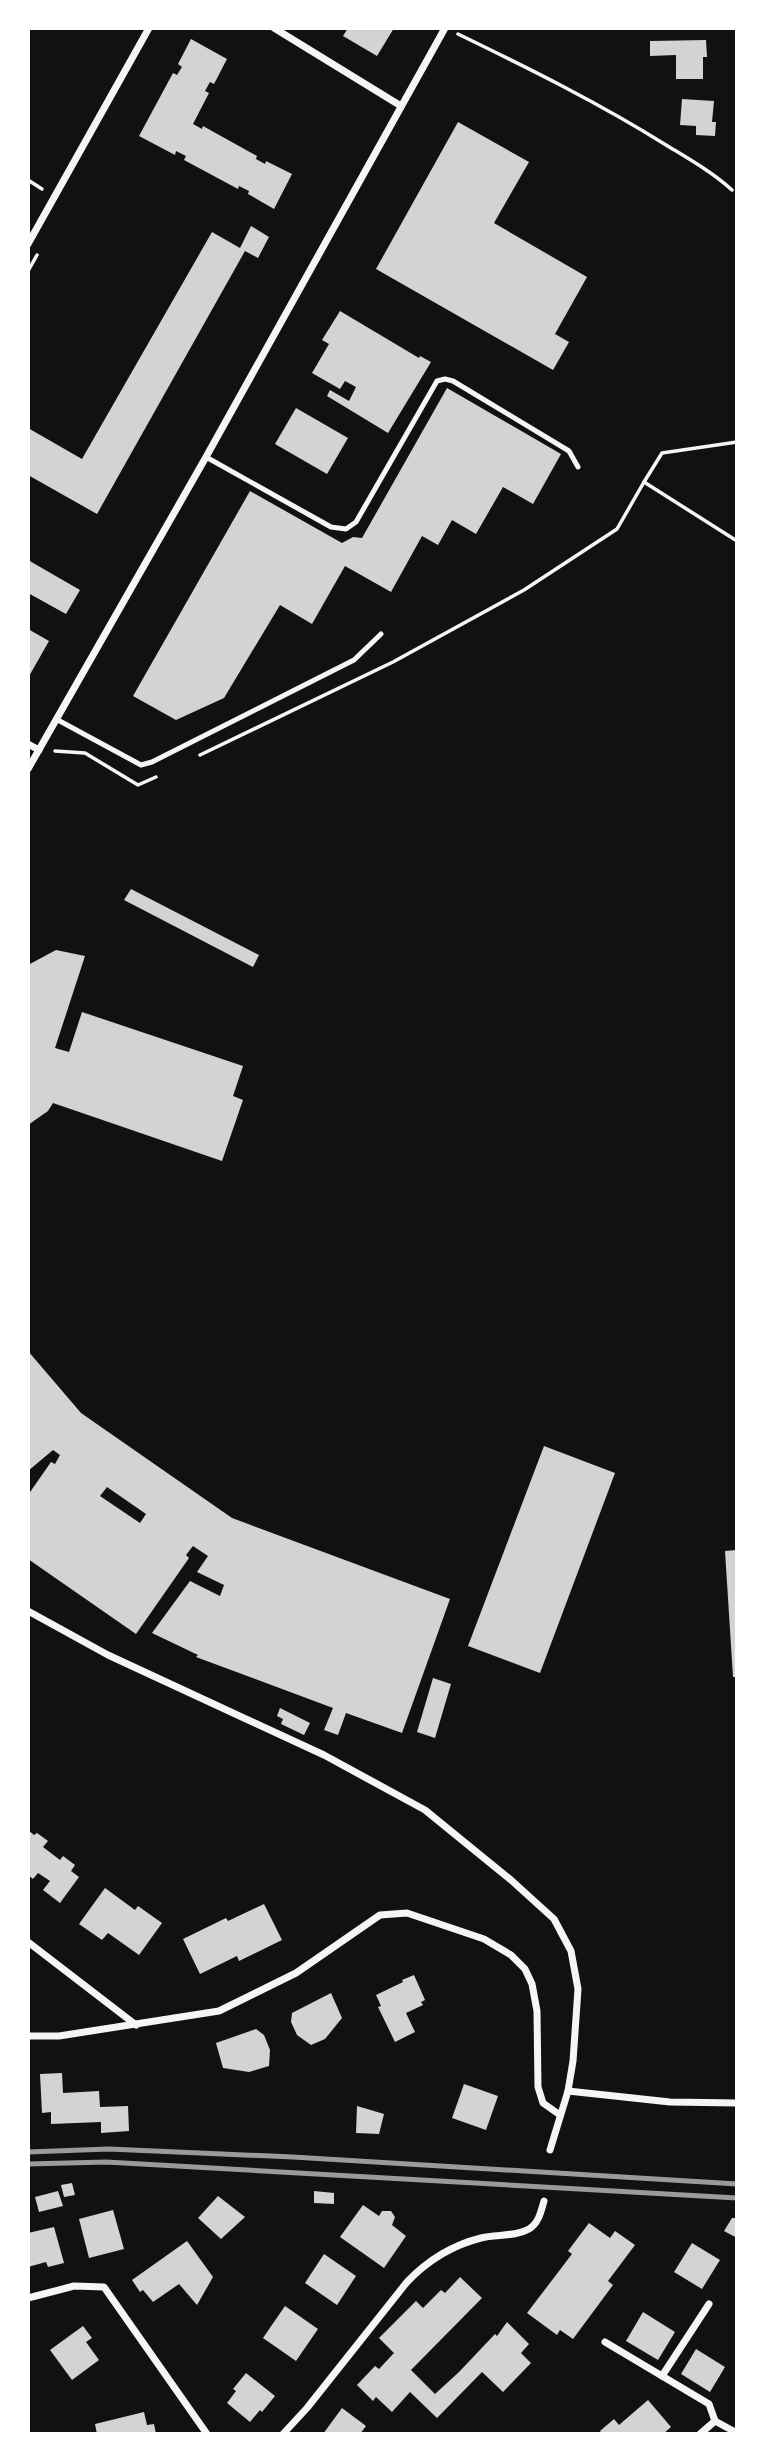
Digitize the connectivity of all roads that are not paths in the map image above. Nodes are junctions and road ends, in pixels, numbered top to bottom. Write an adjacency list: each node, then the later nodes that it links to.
1 (149, 28): 5 (street)
2 (274, 28): 4 (street)
3 (444, 28): 4 (street)
4 (401, 106): 6 (street)
5 (28, 244)
6 (206, 457): 7 (lane); 9 (street)
7 (578, 467)
8 (381, 634): 9 (lane)
9 (57, 719): 11 (street)
10 (28, 744): 11 (street)
11 (39, 750): 12 (street)
12 (28, 769)
13 (28, 1611): 17 (street)
14 (28, 1942): 15 (street)
15 (136, 2025): 16 (street); 19 (street)
16 (28, 2036)
17 (568, 2091): 18 (street); 19 (street)
18 (737, 2103)
19 (559, 2115): 20 (street)
20 (550, 2150)
21 (544, 2201): 29 (street)
22 (28, 2298): 28 (street)
23 (709, 2304): 25 (street)
24 (605, 2342): 25 (street)
25 (662, 2376): 26 (street)
26 (715, 2421): 27 (street); 30 (street)
27 (737, 2433)
28 (207, 2434)
29 (283, 2434)
30 (700, 2434)

